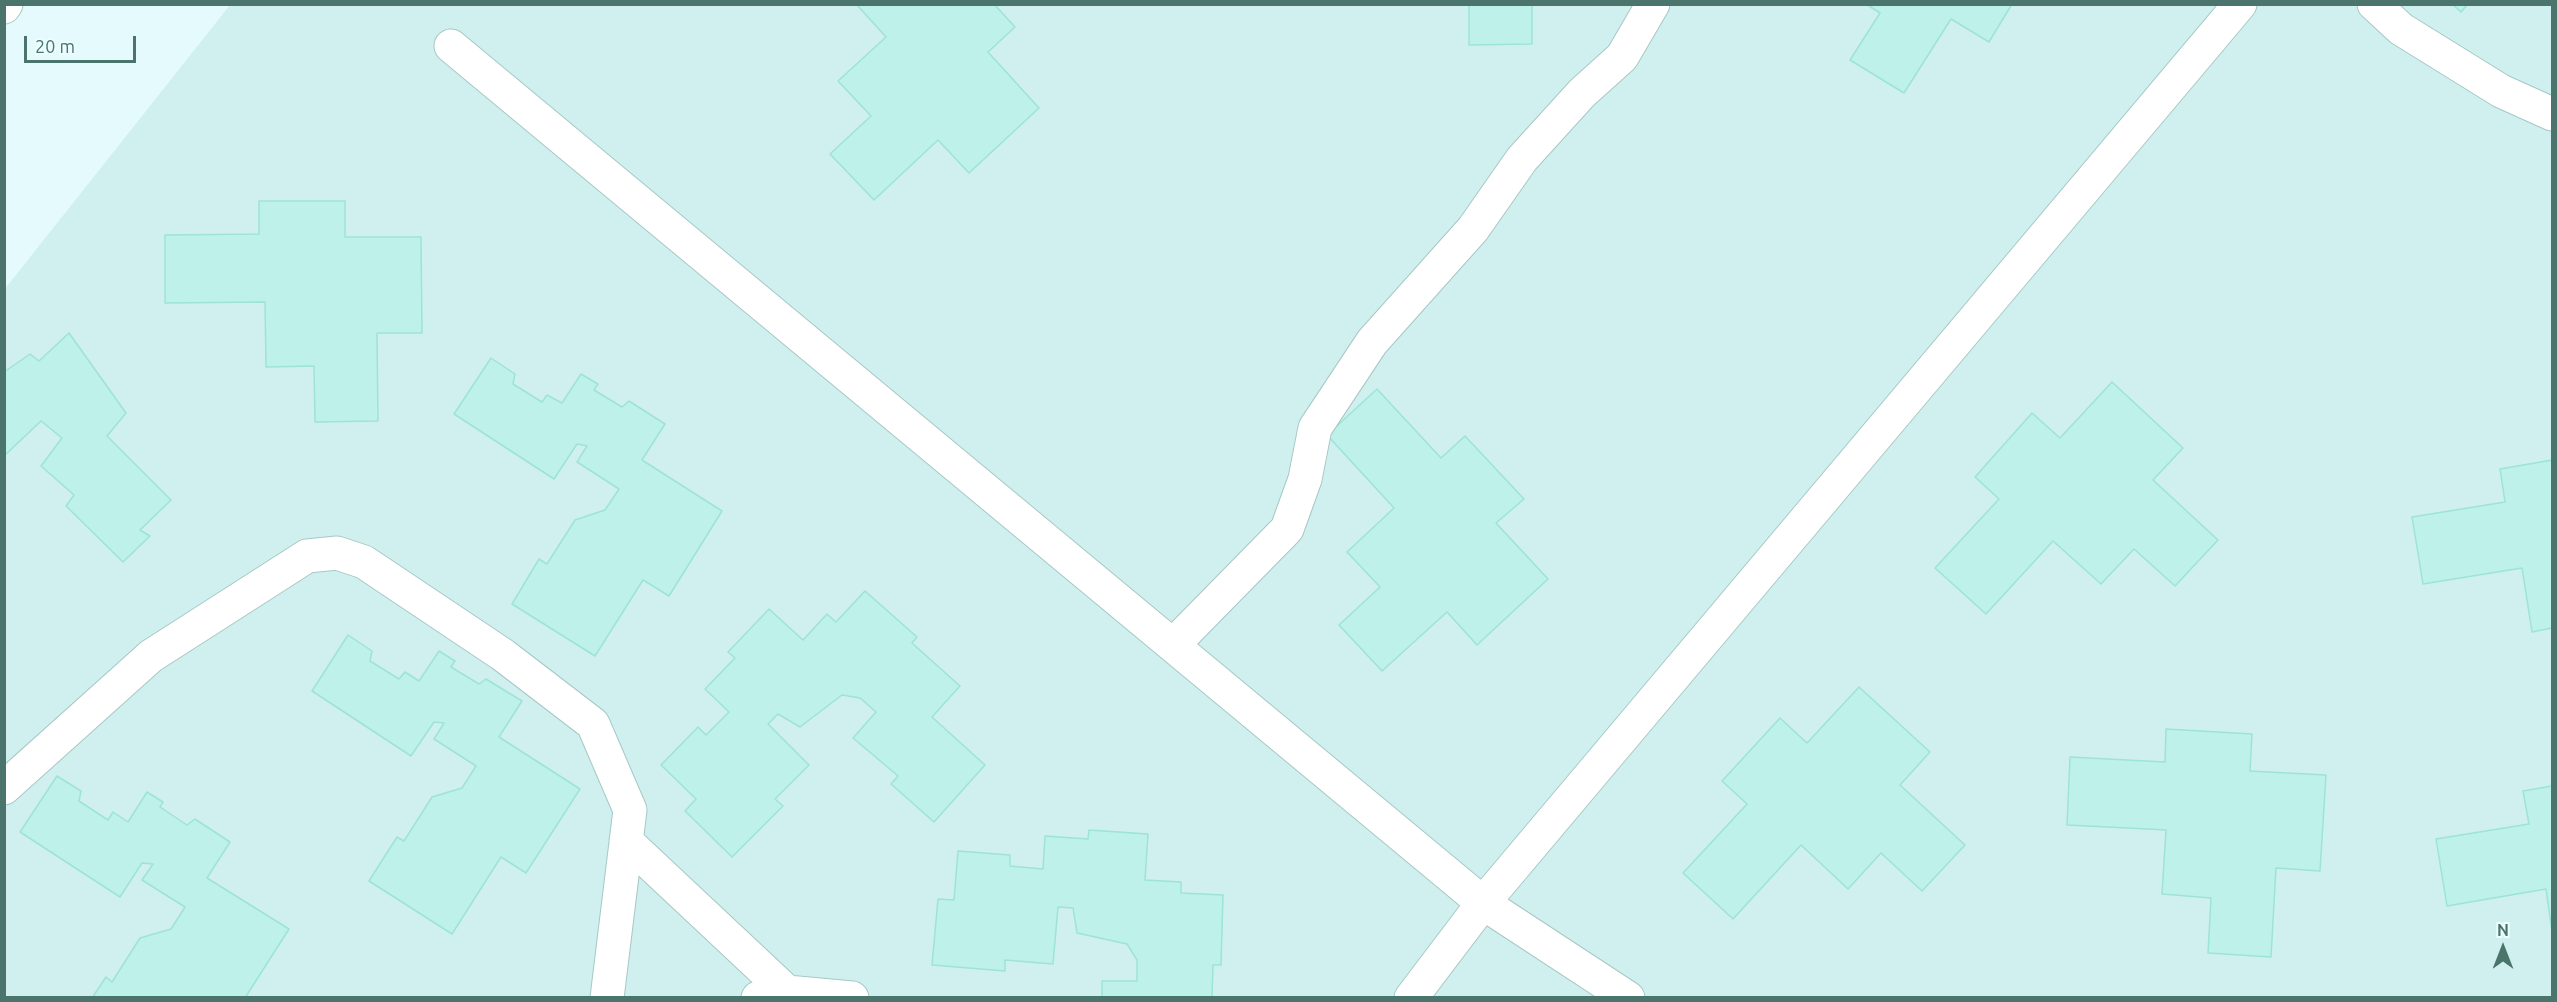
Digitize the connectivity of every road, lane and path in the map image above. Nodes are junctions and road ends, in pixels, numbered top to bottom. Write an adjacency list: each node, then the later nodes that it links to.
1 (1653, 4): 6 (street)
2 (2240, 4): 9 (street)
3 (2374, 4): 5 (street)
4 (451, 46): 6 (street)
5 (2553, 114)
6 (1173, 645): 9 (street)
7 (4, 788): 8 (street)
8 (626, 841): 10 (street); 11 (street)
9 (1483, 903): 13 (street); 14 (street)
10 (773, 995): 12 (street)
11 (607, 998)
12 (852, 998)
13 (1411, 998)
14 (1628, 998)

